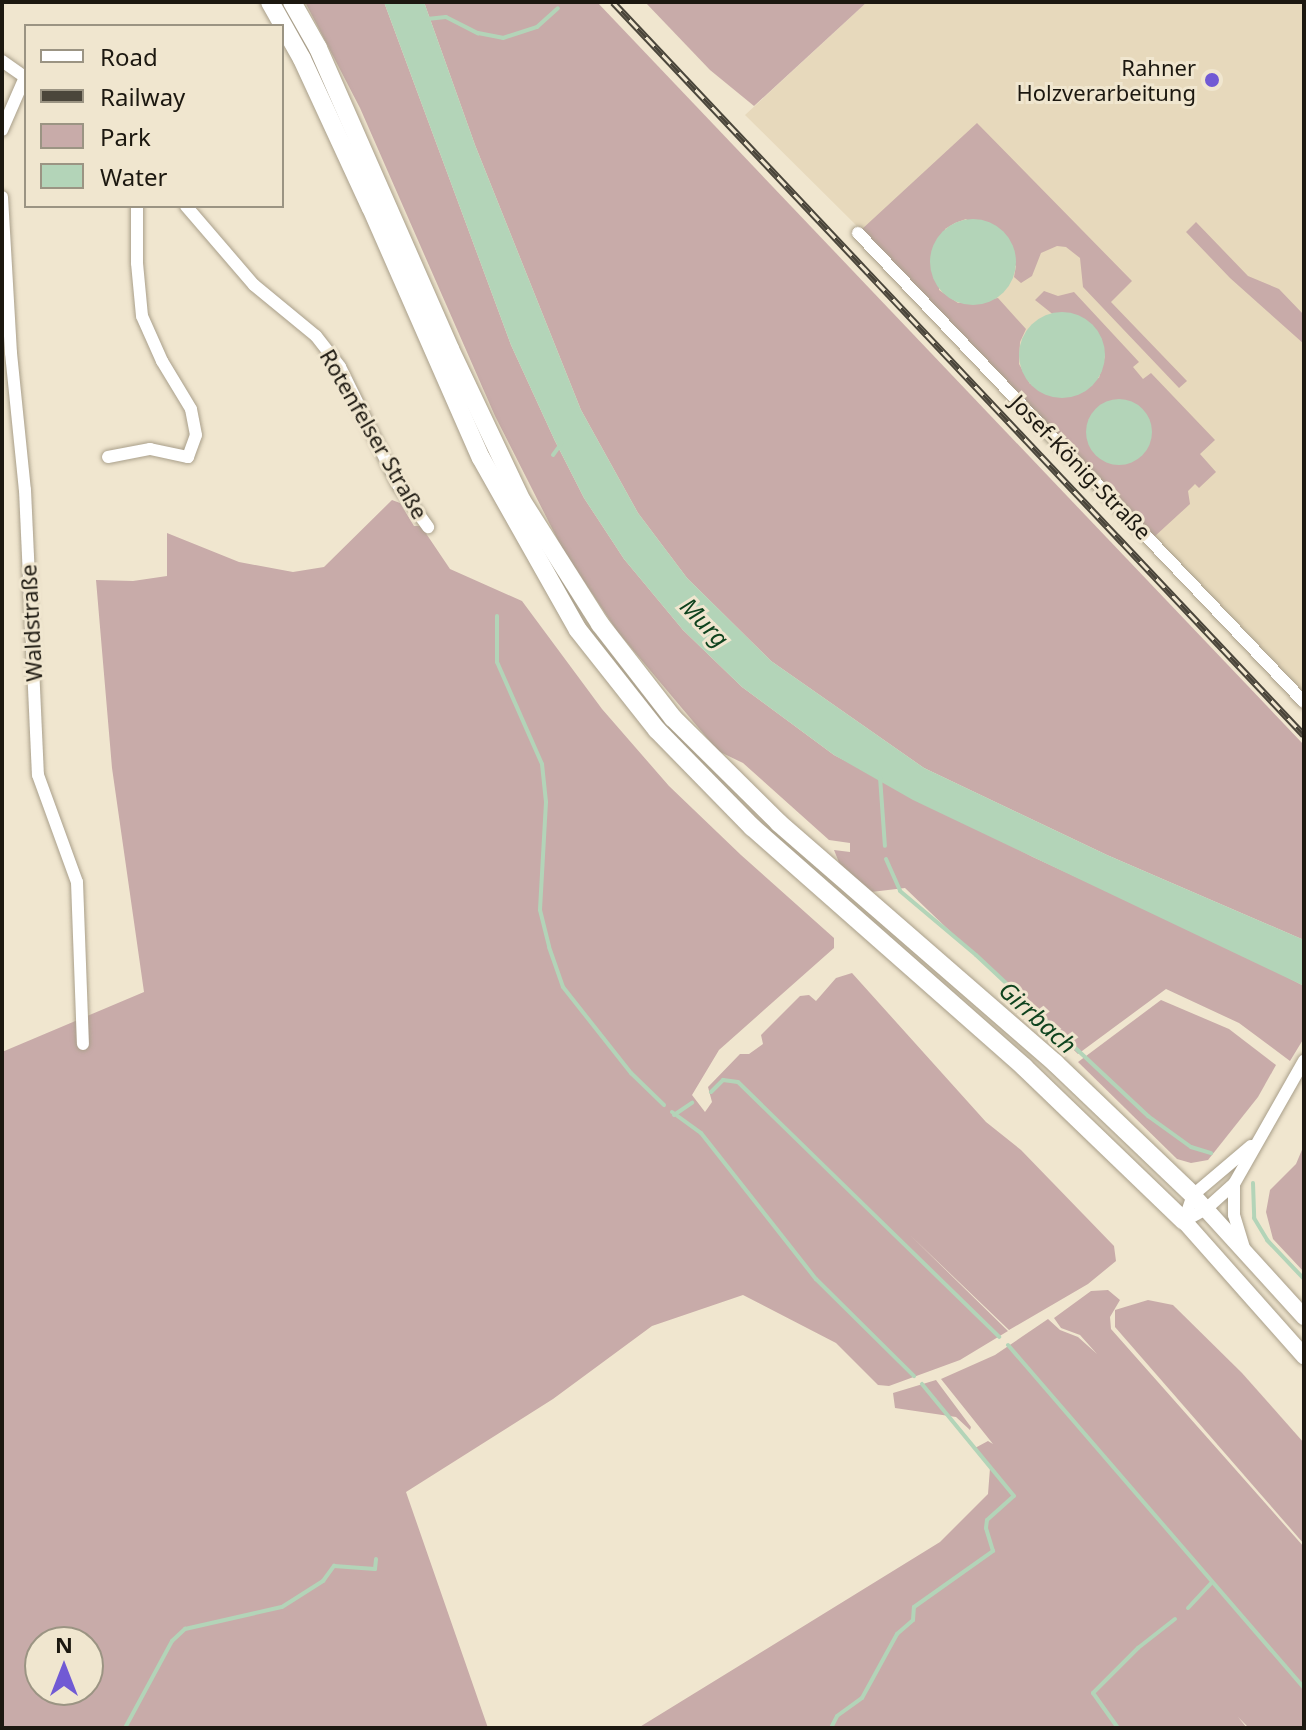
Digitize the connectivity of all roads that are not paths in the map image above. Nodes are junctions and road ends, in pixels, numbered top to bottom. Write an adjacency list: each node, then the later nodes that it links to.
1 (270, 2): 3 (highway)
2 (292, 2): 20 (highway)
3 (282, 24)
4 (284, 27): 22 (highway)
5 (2, 61): 6 (street)
6 (24, 77)
7 (24, 80): 8 (street)
8 (2, 130)
9 (2, 197): 16 (street, Waldstraße)
10 (137, 208): 13 (street)
11 (188, 208): 14 (street, Rotenfelser Straße)
12 (858, 233): 15 (street, Josef-König-Straße)
13 (108, 457)
14 (428, 527)
15 (1304, 702)
16 (83, 1044)
17 (1304, 1061): 18 (street)
18 (1254, 1144): 19 (street); 20 (street)
19 (1234, 1184): 21 (street); 23 (street)
20 (1193, 1195): 21 (main road); 22 (street)
21 (1206, 1209): 22 (street); 23 (main road)
22 (1184, 1221): 25 (main road)
23 (1245, 1250): 24 (main road)
24 (1304, 1317)
25 (1304, 1356)

